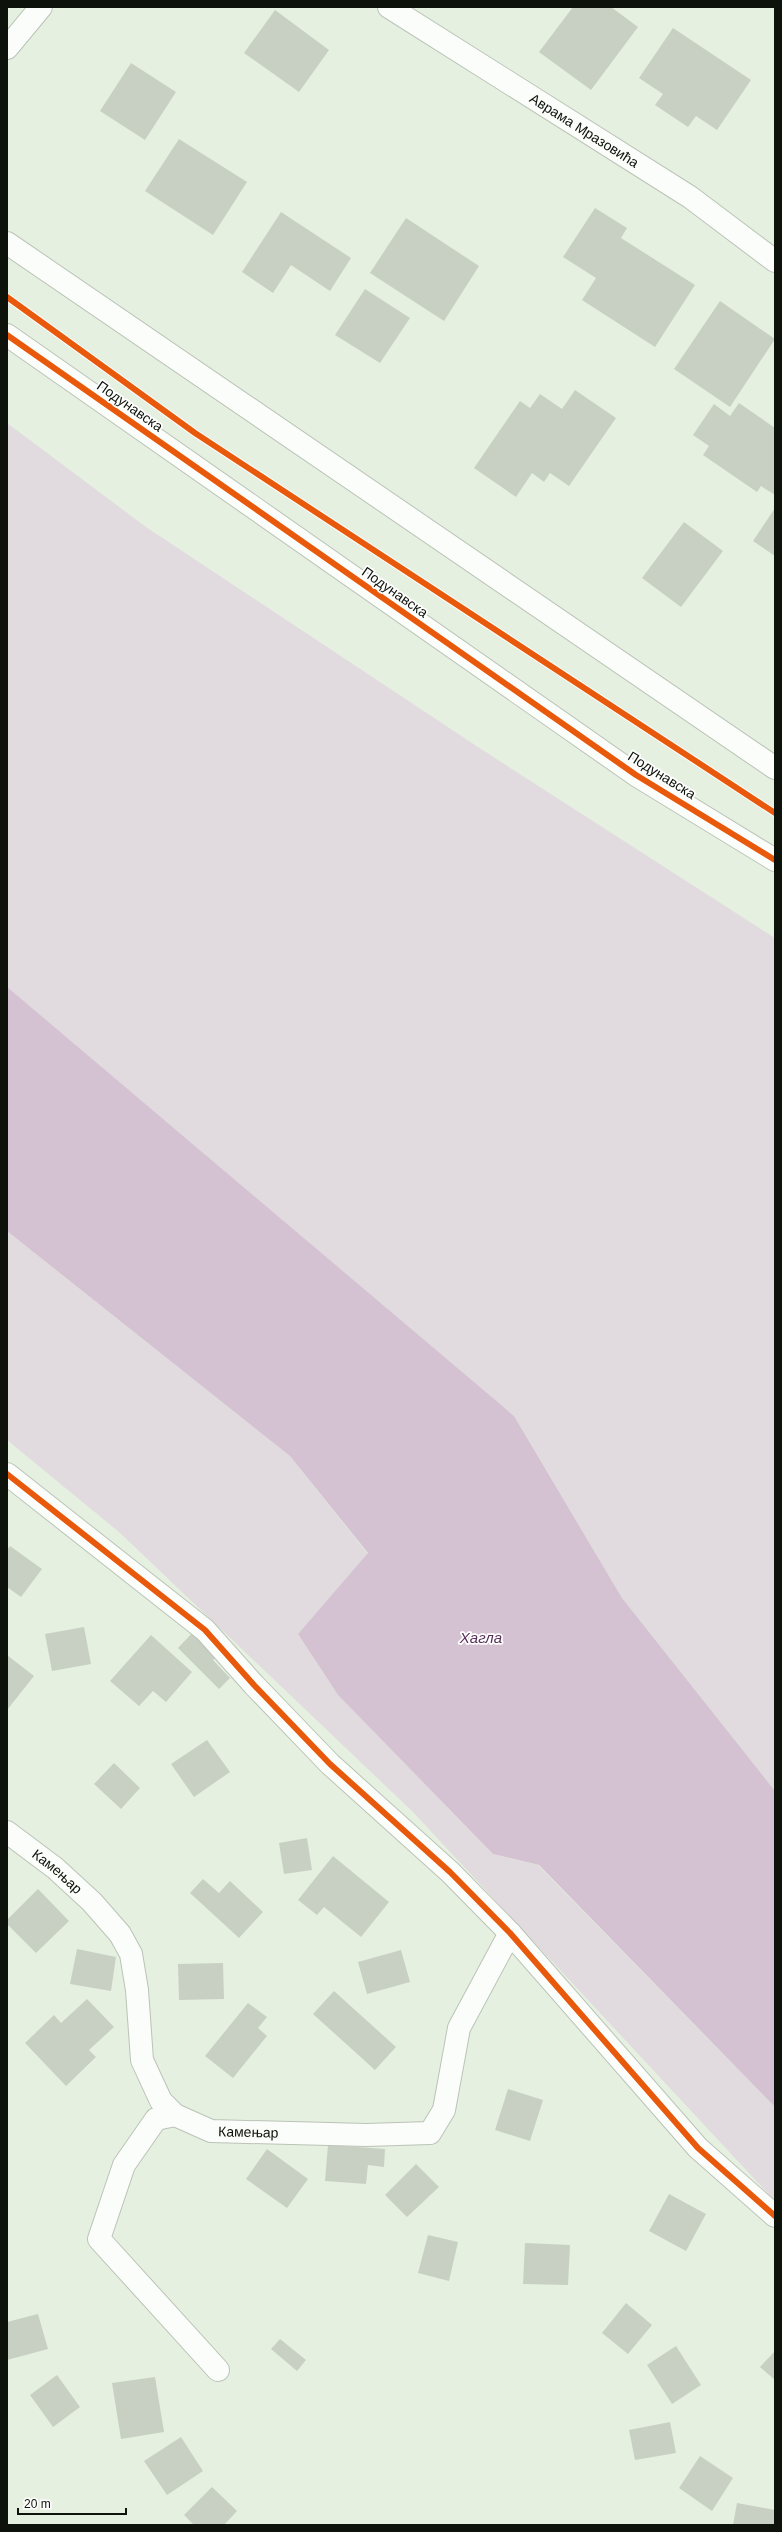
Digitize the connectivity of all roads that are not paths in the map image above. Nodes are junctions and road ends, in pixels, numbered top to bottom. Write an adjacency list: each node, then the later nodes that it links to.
1 (41, 7): 3 (street)
2 (389, 7): 5 (street, Аврама Мразовића)
3 (7, 48)
4 (7, 243): 7 (street)
5 (775, 260)
6 (7, 335): 8 (street, Подунавска)
7 (775, 768)
8 (775, 860)
9 (7, 1474): 11 (street)
10 (7, 1832): 12 (street, Камењар)
11 (510, 1933): 12 (street, Камењар); 13 (street)
12 (175, 2115): 14 (street)
13 (775, 2216)
14 (218, 2370)

